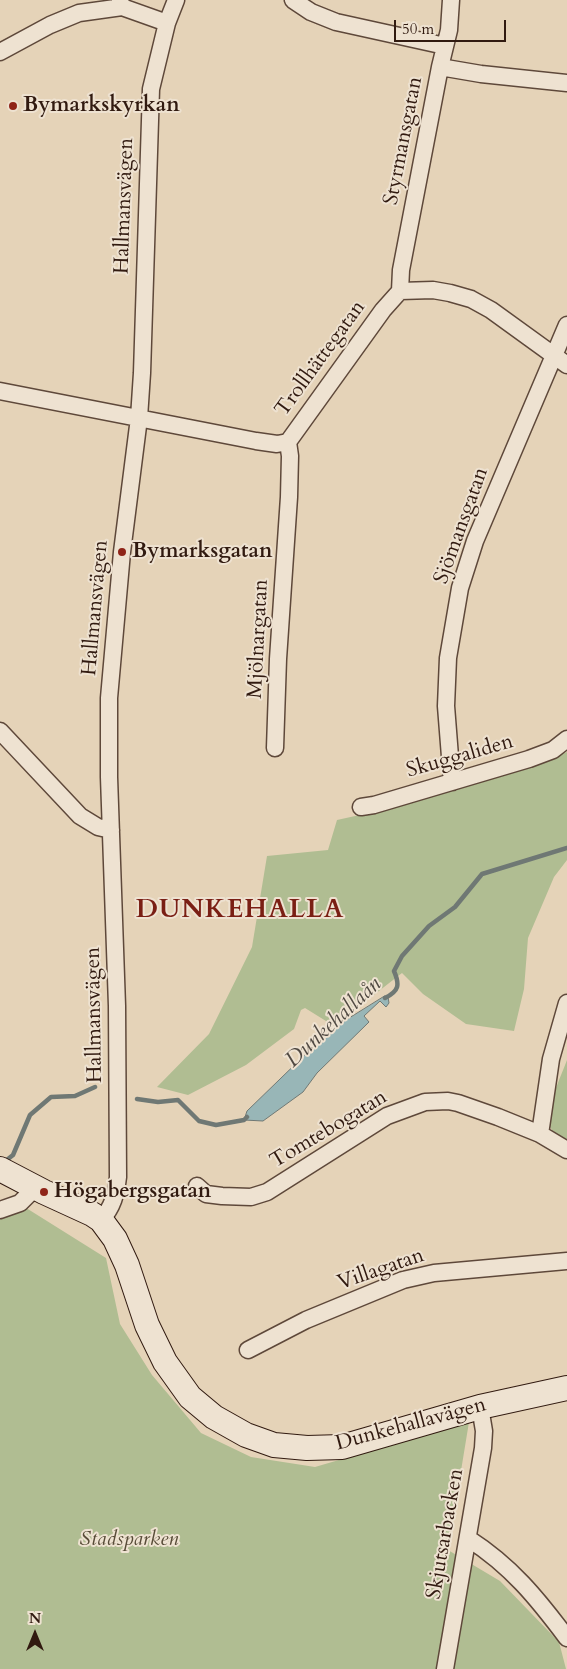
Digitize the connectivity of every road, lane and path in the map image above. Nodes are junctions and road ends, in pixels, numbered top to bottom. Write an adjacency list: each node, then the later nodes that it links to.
1 (176, 0): 5 (street, Hallmansvägen)
2 (293, 0): 6 (street)
3 (451, 0): 6 (street, Styrmansgatan)
4 (121, 3): 5 (street); 7 (street)
5 (166, 23): 14 (street, Hallmansvägen)
6 (445, 46): 8 (street, Styrmansgatan)
7 (0, 52)
8 (440, 67): 9 (street); 10 (street, Styrmansgatan)
9 (567, 83)
10 (400, 291): 12 (street); 15 (street, Trollhättegatan)
11 (567, 325): 12 (street, Sjömansgatan)
12 (560, 361): 19 (street, Sjömansgatan)
13 (0, 391): 14 (street, Trollhättegatan)
14 (139, 418): 15 (street, Trollhättegatan); 21 (street, Hallmansvägen)
15 (288, 442): 18 (street, Mjölnargatan)
16 (0, 731): 21 (street)
17 (567, 739): 19 (street, Skuggaliden)
18 (275, 748)
19 (452, 782): 20 (street, Skuggaliden)
20 (361, 807)
21 (111, 830): 29 (street, Hallmansvägen)
22 (567, 1003): 23 (street)
23 (540, 1134): 24 (street, Tomtebogatan); 26 (street, Tomtebogatan)
24 (567, 1150)
25 (7, 1173): 27 (street, Dunkehallavägen)
26 (196, 1186)
27 (35, 1188): 28 (street); 29 (street, Dunkehallavägen)
28 (0, 1210)
29 (101, 1220): 33 (street, Dunkehallavägen)
30 (567, 1260): 31 (street, Villagatan)
31 (248, 1350)
32 (567, 1388): 33 (street, Dunkehallavägen)
33 (480, 1407): 34 (street, Skjutsarbacken)
34 (469, 1539): 35 (street); 36 (street, Skjutsarbacken)
35 (567, 1638)
36 (445, 1669)

